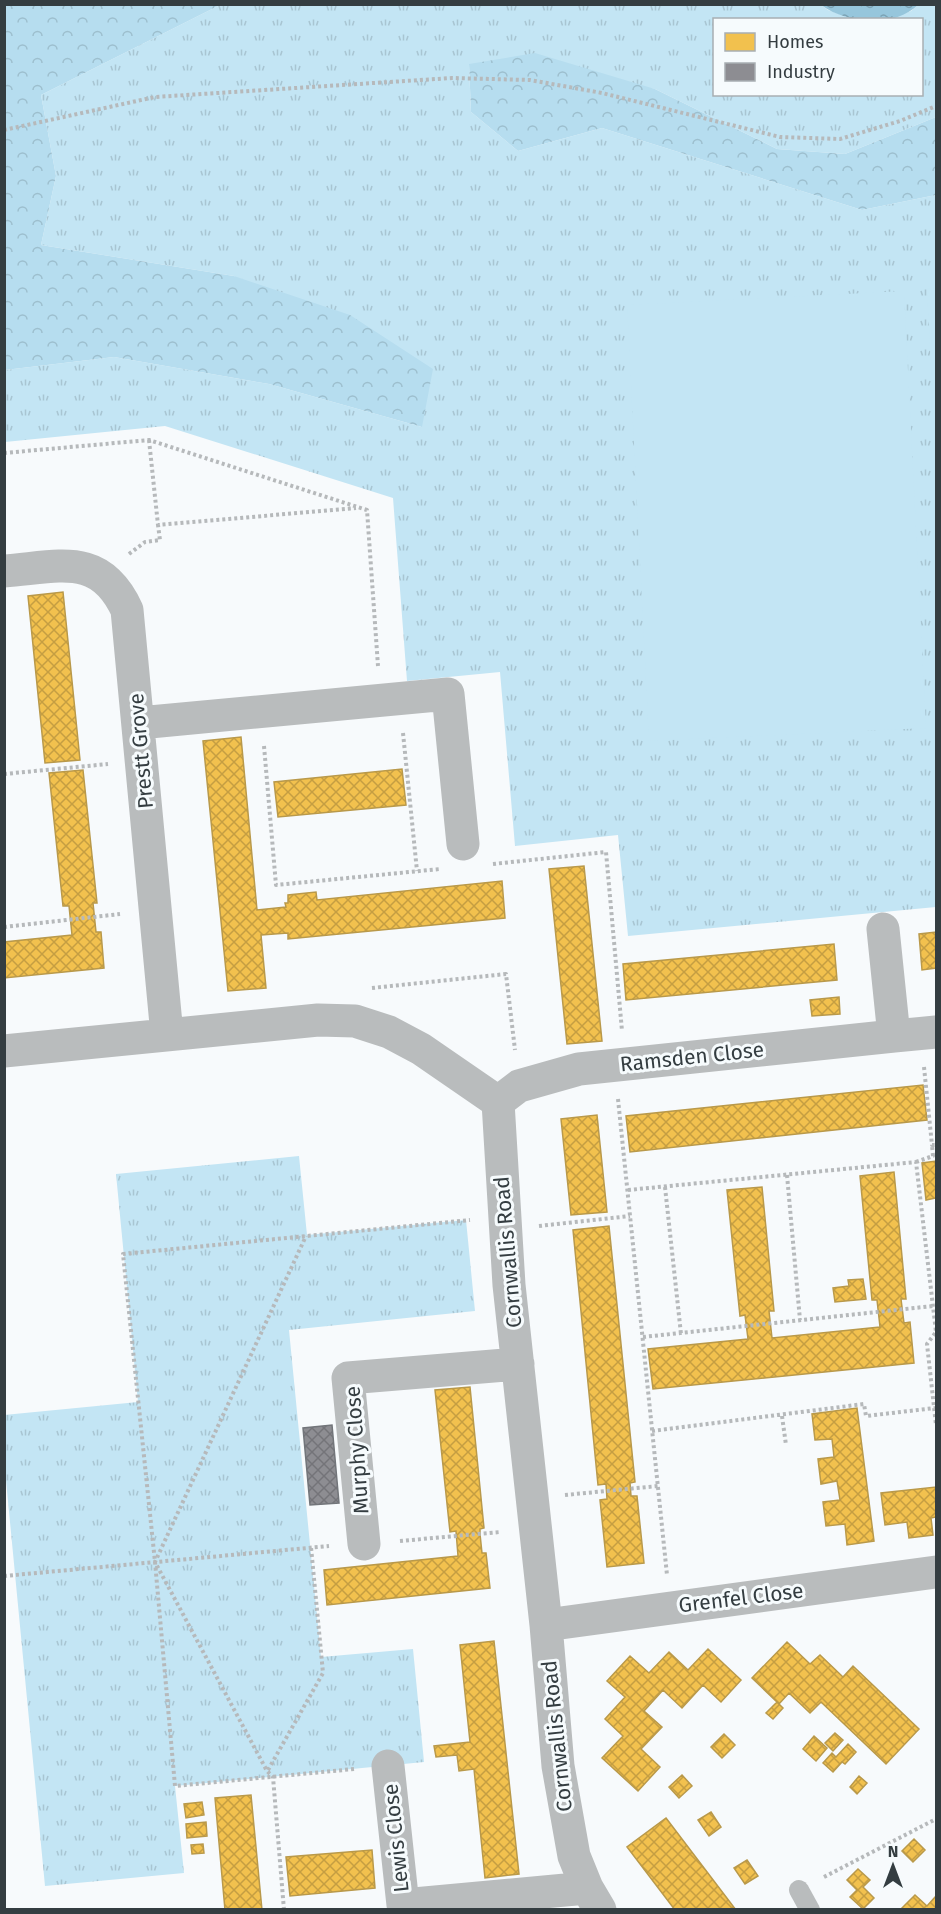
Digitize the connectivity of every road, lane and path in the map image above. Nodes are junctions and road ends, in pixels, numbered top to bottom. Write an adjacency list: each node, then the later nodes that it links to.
1 (936, 106): 2 (path)
2 (4, 130)
3 (149, 440): 4 (path); 5 (path); 6 (path)
4 (4, 453)
5 (359, 508): 6 (path); 9 (path)
6 (158, 525): 8 (path)
7 (4, 571): 8 (street)
8 (101, 575): 10 (street, Prestt Grove)
9 (390, 700): 10 (street); 13 (street); 14 (path)
10 (139, 723): 11 (street, Prestt Grove)
11 (142, 761): 12 (path); 15 (street, Prestt Grove)
12 (4, 774)
13 (463, 844)
14 (417, 872)
15 (156, 910): 16 (path); 20 (street, Prestt Grove)
16 (4, 927)
17 (883, 929): 19 (street)
18 (365, 988): 23 (path)
19 (917, 1034): 22 (street, Ramsden Close); 24 (path)
20 (167, 1035): 21 (street); 23 (street)
21 (4, 1051)
22 (614, 1066): 23 (street, Ramsden Close); 28 (path)
23 (508, 1094): 30 (street, Cornwallis Road)
24 (934, 1145): 25 (path)
25 (916, 1162): 26 (path); 32 (path)
26 (787, 1175): 27 (path); 33 (path)
27 (665, 1187): 28 (path); 34 (path)
28 (628, 1191): 29 (path)
29 (630, 1216): 30 (path); 35 (path)
30 (505, 1223): 31 (path); 36 (street, Cornwallis Road)
31 (307, 1235): 47 (path); 47 (path)
32 (933, 1306): 33 (path); 37 (path)
33 (800, 1320): 34 (path)
34 (681, 1334): 35 (path)
35 (643, 1337): 40 (path)
36 (518, 1364): 43 (street, Cornwallis Road); 45 (street, Murphy Close)
37 (934, 1408): 38 (path); 39 (path)
38 (782, 1416): 40 (path); 41 (path)
39 (936, 1425)
40 (652, 1431): 42 (path)
41 (786, 1445)
42 (658, 1486): 43 (path); 50 (path)
43 (532, 1497): 44 (street, Cornwallis Road)
44 (535, 1529): 45 (path); 51 (street, Cornwallis Road)
45 (364, 1544): 46 (path)
46 (311, 1547): 47 (path); 53 (path)
47 (155, 1562): 49 (path); 53 (path); 54 (path)
48 (936, 1572): 50 (street, Grenfel Close)
49 (4, 1576)
50 (670, 1607): 51 (street, Grenfel Close)
51 (546, 1625): 57 (street, Cornwallis Road)
52 (388, 1766): 54 (path); 57 (street, Lewis Close)
53 (267, 1771): 54 (path)
54 (273, 1777): 58 (path)
55 (936, 1819): 56 (path)
56 (799, 1890): 59 (lane)
57 (594, 1899)
58 (284, 1910)
59 (810, 1910)

